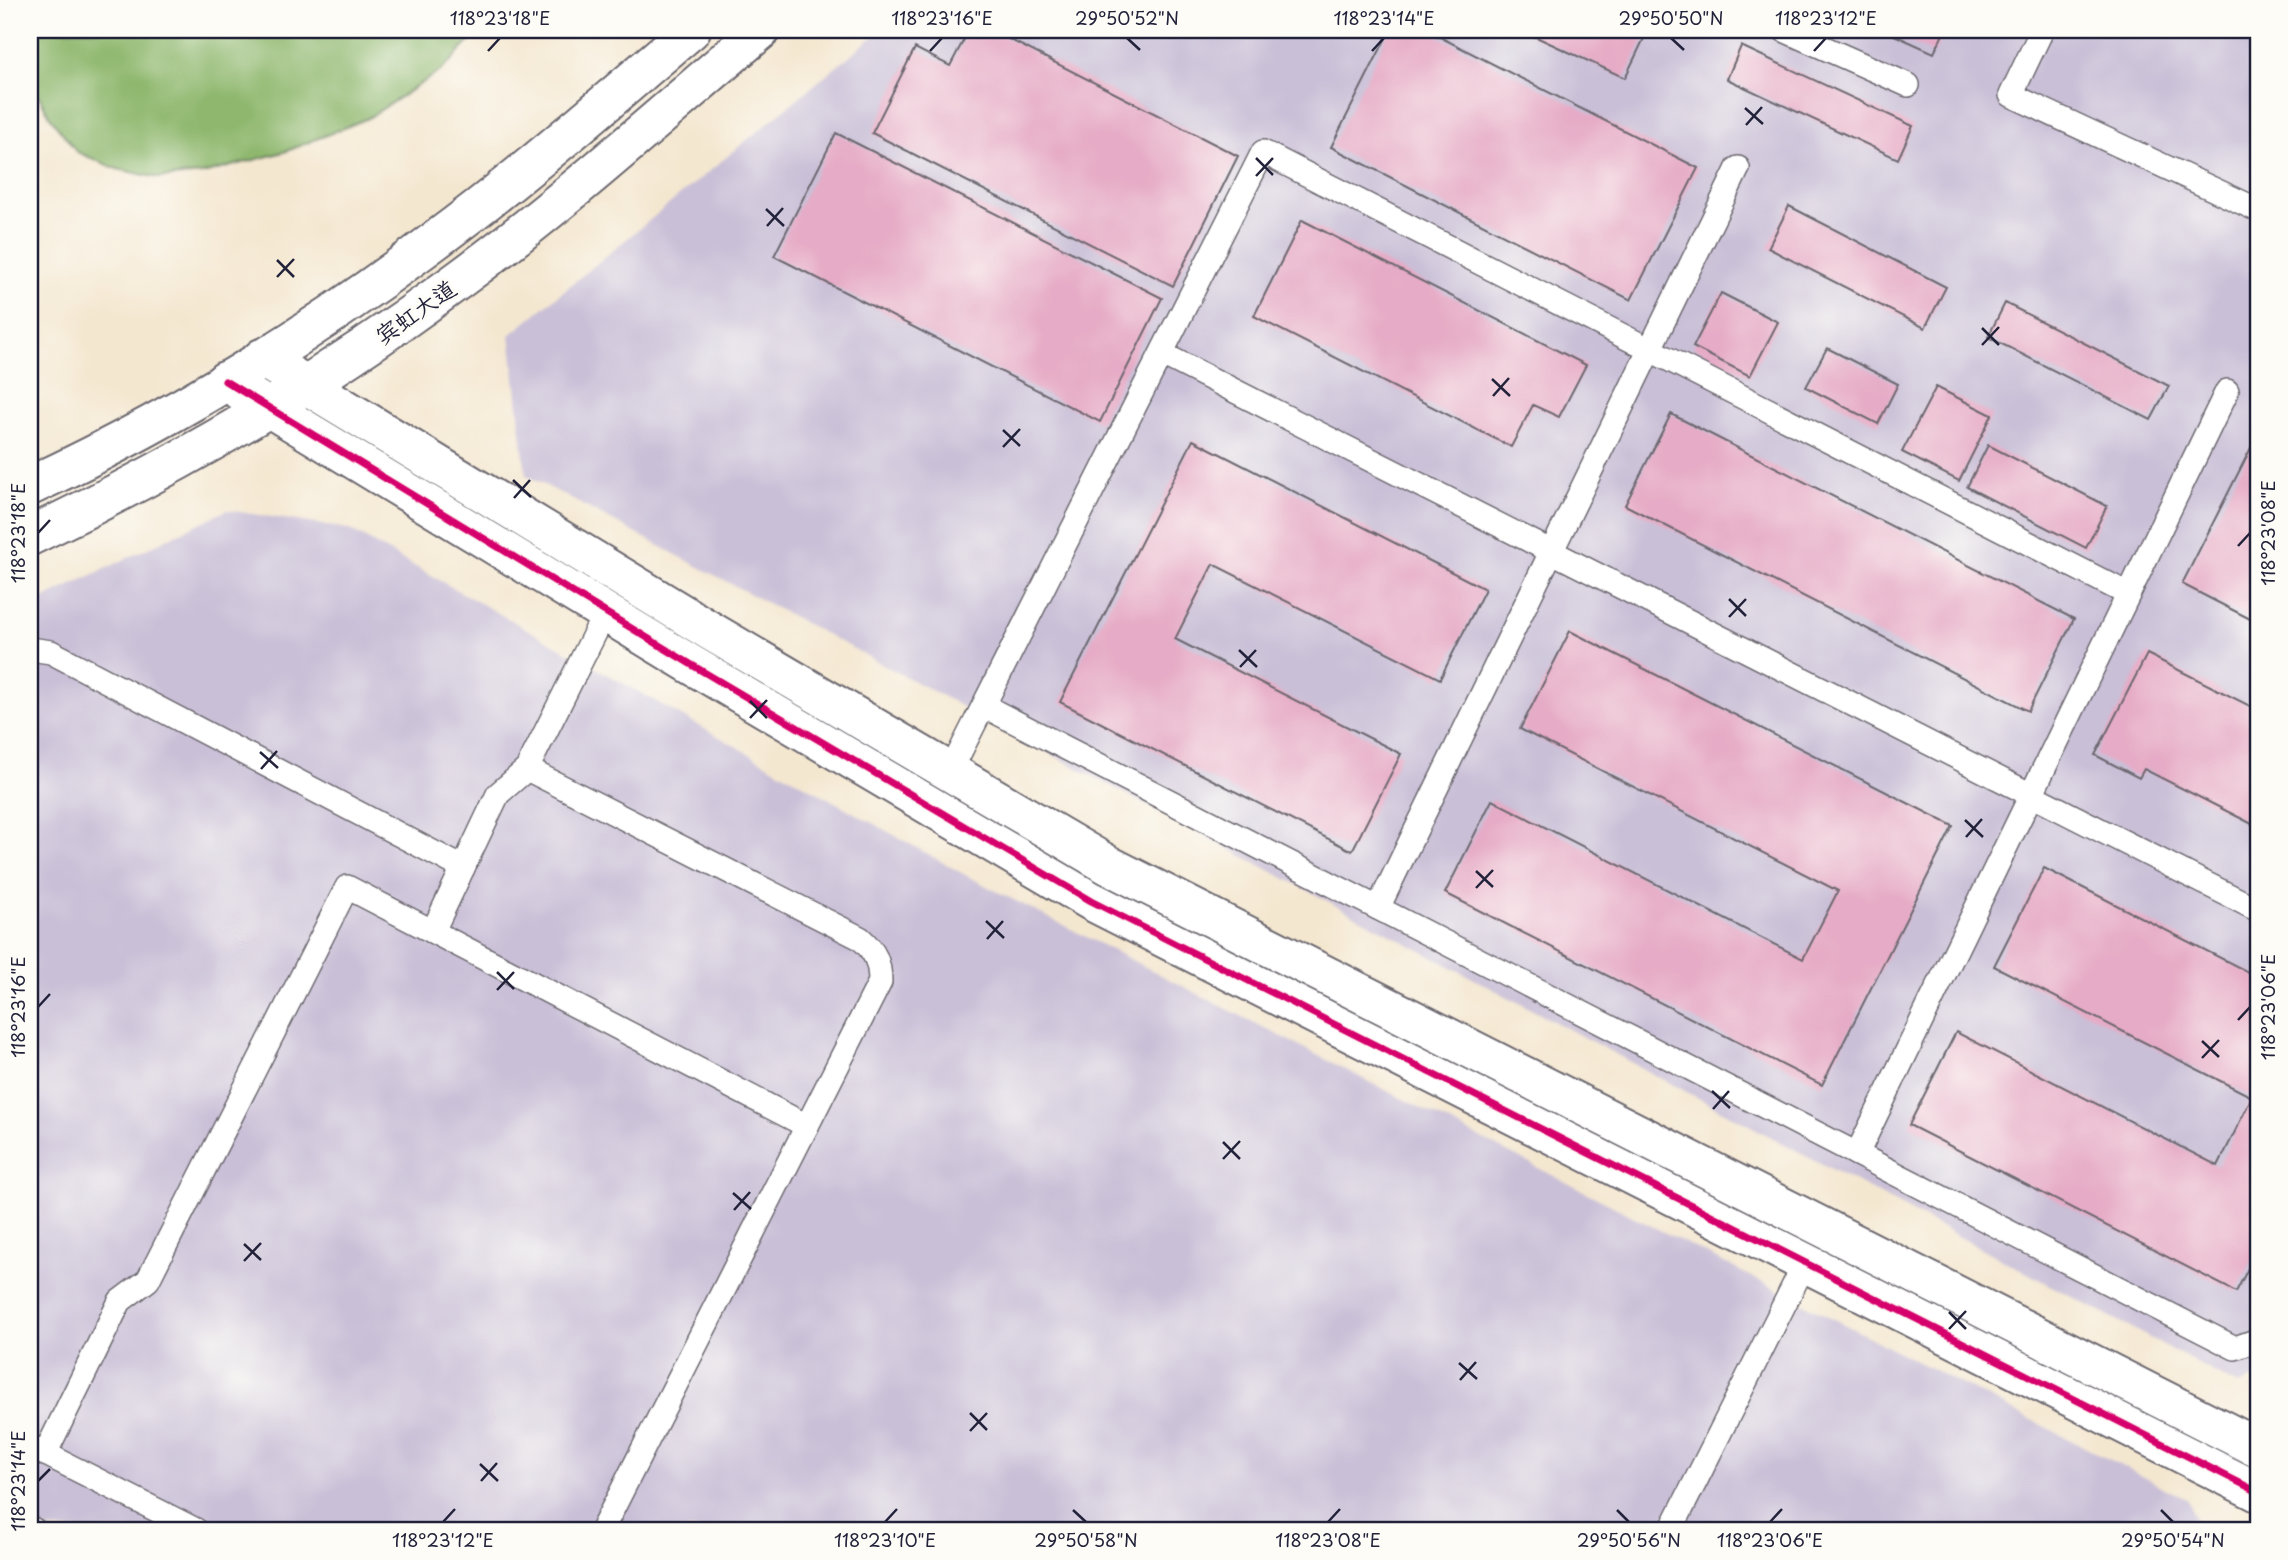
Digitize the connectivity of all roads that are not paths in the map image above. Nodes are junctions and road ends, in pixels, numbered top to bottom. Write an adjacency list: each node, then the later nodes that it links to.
1 (691, 30): 10 (street, 宾虹大道)
2 (761, 30): 12 (street, 宾虹大道)
3 (1784, 30): 5 (lane)
4 (2042, 30): 7 (lane)
5 (1908, 85)
6 (1738, 169): 8 (lane)
7 (2258, 210)
8 (1650, 350): 9 (lane); 17 (lane); 18 (lane)
9 (1162, 354): 17 (lane); 21 (lane)
10 (262, 358): 11 (street, 宾虹大道); 12 (street)
11 (225, 381): 14 (street); 15 (street, 宾虹大道)
12 (305, 384): 14 (street, 宾虹大道); 23 (street)
13 (2227, 391): 18 (lane)
14 (269, 408): 16 (street, 宾虹大道); 19 (street)
15 (30, 486)
16 (30, 536)
17 (1551, 551): 24 (lane); 26 (lane)
18 (2128, 594): 24 (lane)
19 (606, 613): 22 (lane); 31 (street)
20 (30, 649): 25 (lane)
21 (984, 706): 23 (lane); 26 (lane)
22 (527, 769): 25 (lane); 29 (lane)
23 (950, 772): 33 (street)
24 (2031, 795): 27 (lane); 30 (lane)
25 (463, 867): 28 (lane)
26 (1378, 908): 30 (lane)
27 (2258, 910)
28 (433, 931): 29 (lane); 34 (lane)
29 (807, 1126): 37 (lane)
30 (1857, 1154): 32 (lane)
31 (1805, 1263): 35 (street); 38 (lane)
32 (2258, 1340)
33 (2258, 1448)
34 (37, 1450): 36 (lane)
35 (2258, 1492)
36 (196, 1530)
37 (603, 1530)
38 (1671, 1530)

